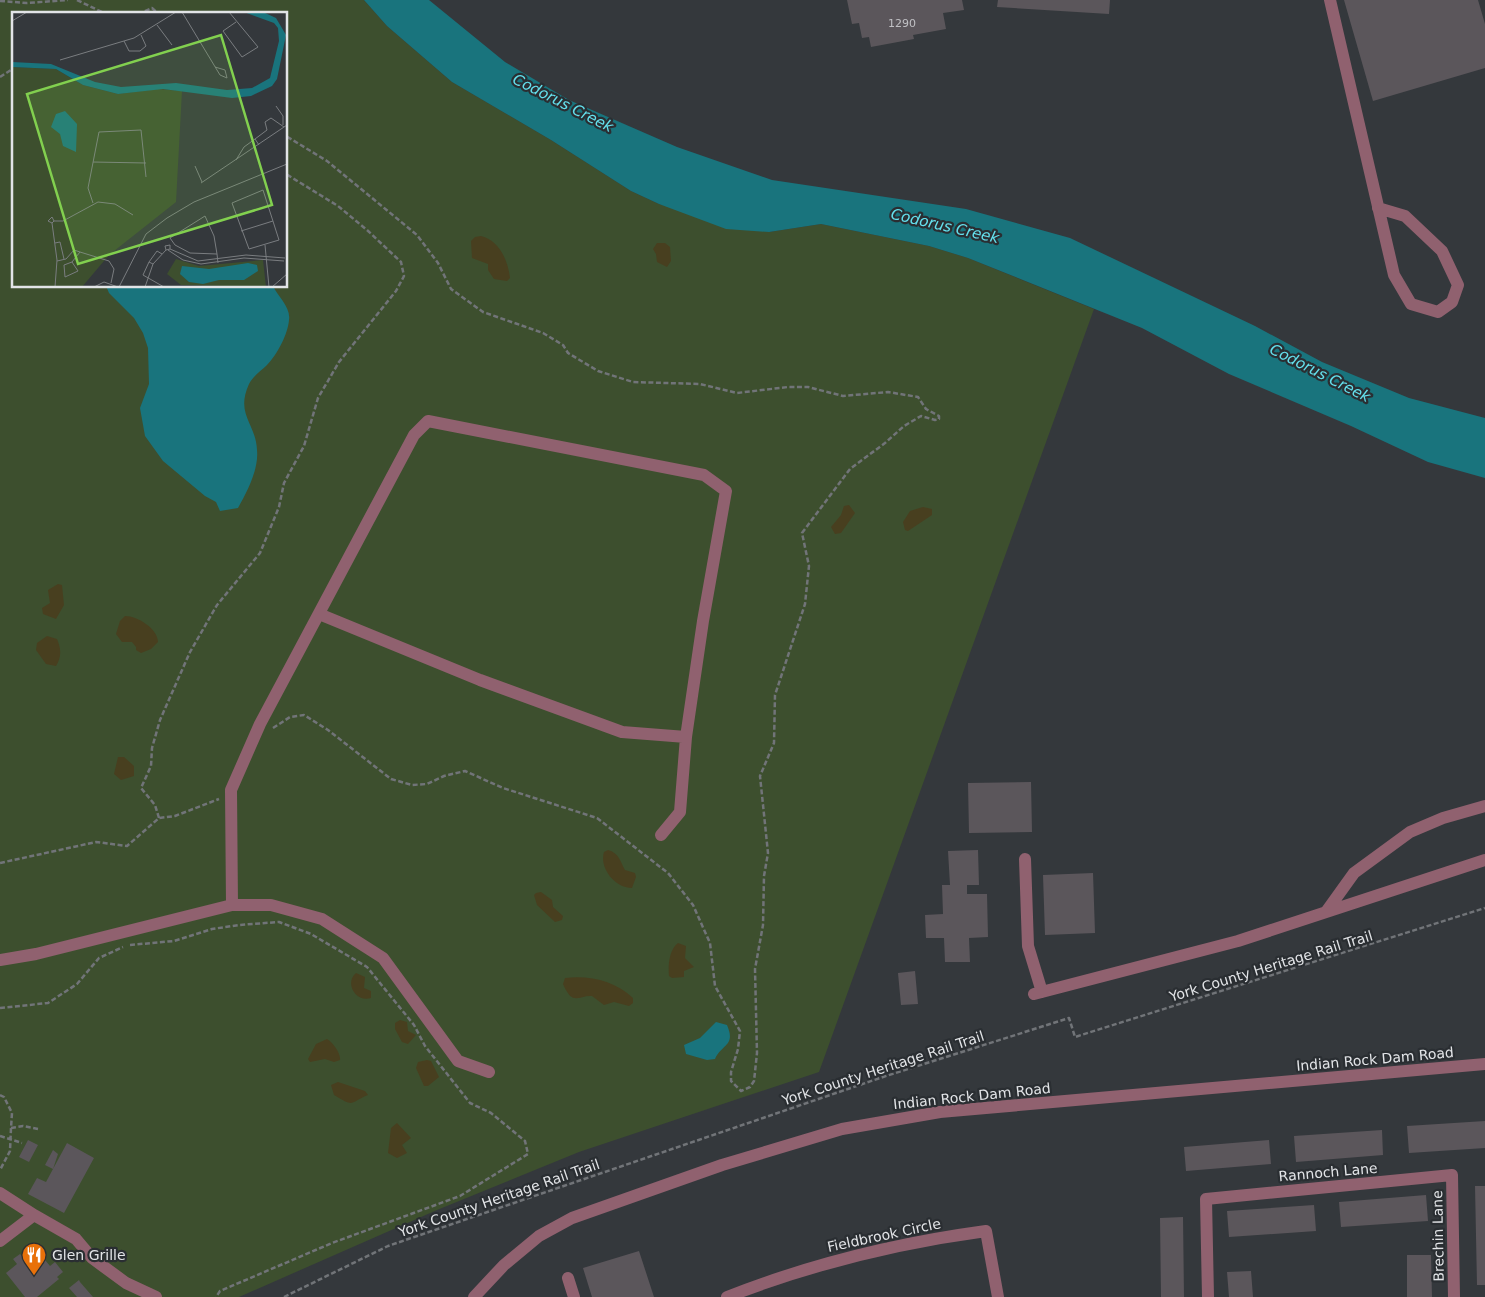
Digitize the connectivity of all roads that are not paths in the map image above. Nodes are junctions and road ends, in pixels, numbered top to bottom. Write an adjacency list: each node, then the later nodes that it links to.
1 (1330, 0): 2 (street)
2 (1378, 208): 2 (street)
3 (319, 614): 4 (street); 4 (street); 9 (street)
4 (686, 737): 6 (street)
5 (1485, 806): 10 (street)
6 (661, 835)
7 (1025, 859): 10 (street)
8 (1485, 860): 10 (street)
9 (232, 905): 11 (street); 13 (street)
10 (1326, 912)
11 (0, 960)
12 (1485, 1064): 20 (street, Indian Rock Dam Road)
13 (489, 1072)
14 (1452, 1175): 24 (street, Rannoch Lane); 25 (street, Brechin Lane)
15 (0, 1193): 16 (street)
16 (34, 1215): 17 (street); 19 (street)
17 (0, 1241)
18 (568, 1278): 21 (street)
19 (156, 1297)
20 (474, 1297)
21 (574, 1297)
22 (727, 1297): 23 (street, Fieldbrook Circle)
23 (998, 1297)
24 (1208, 1297)
25 (1454, 1297)

